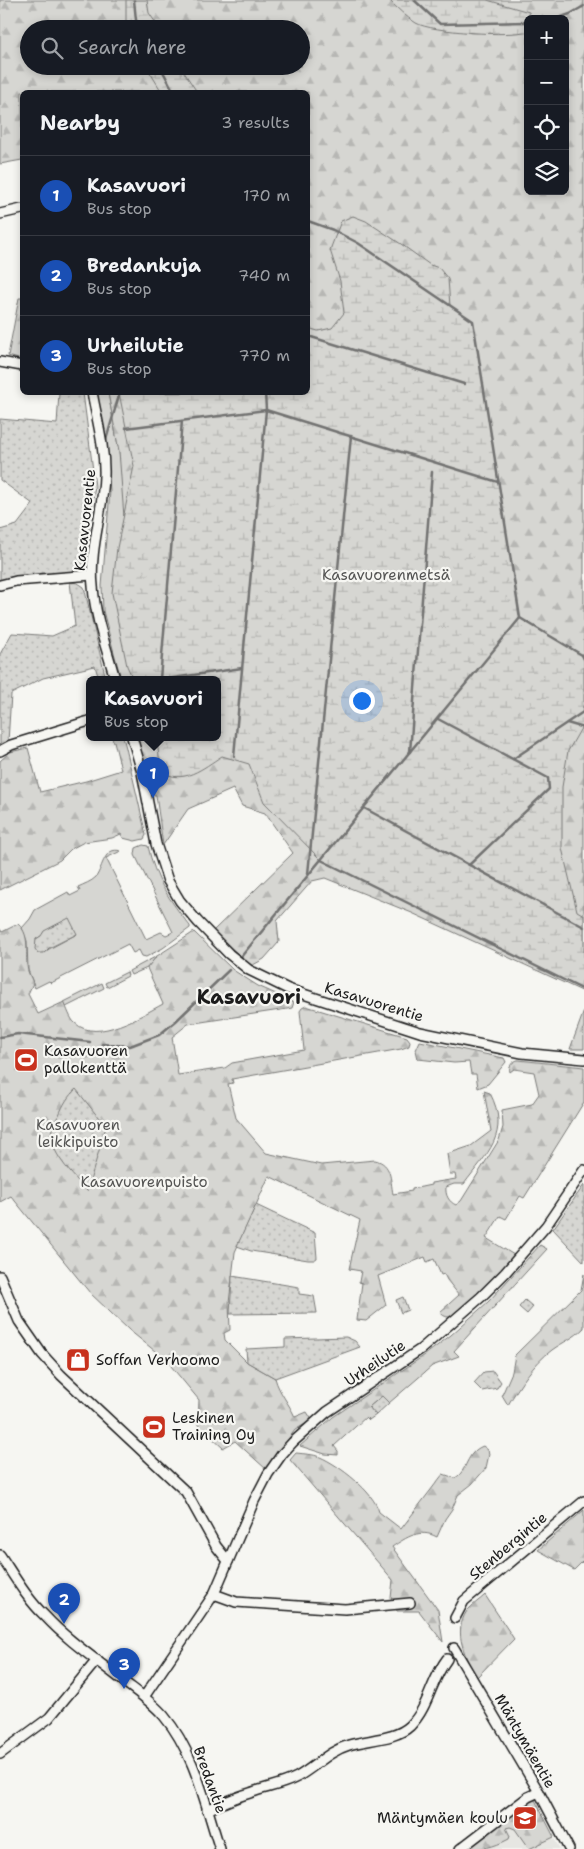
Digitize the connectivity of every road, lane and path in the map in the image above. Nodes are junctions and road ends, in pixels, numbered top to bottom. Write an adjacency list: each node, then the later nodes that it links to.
1 (20, 209): 2 (street)
2 (0, 214)
3 (0, 362): 4 (street)
4 (20, 366)
5 (93, 395): 6 (street, Kasavuorentie)
6 (92, 575): 7 (street); 8 (street, Kasavuorentie)
7 (0, 585)
8 (114, 676)
9 (86, 723): 11 (street)
10 (133, 741): 12 (street, Kasavuorentie)
11 (0, 750)
12 (584, 1059)
13 (584, 1170): 17 (street, Urheilutie)
14 (0, 1276): 17 (street)
15 (584, 1501): 20 (street, Stenbergintie)
16 (0, 1555): 23 (street, Bredantie)
17 (228, 1561): 18 (street, Urheilutie)
18 (214, 1594): 19 (street); 24 (street, Urheilutie)
19 (410, 1603)
20 (456, 1618)
21 (454, 1648): 26 (street, Mäntymäentie)
22 (447, 1659): 27 (street)
23 (97, 1660): 24 (street, Bredantie); 25 (street)
24 (144, 1697): 27 (street, Bredantie)
25 (0, 1754)
26 (539, 1792): 29 (street); 30 (street, Mäntymäentie)
27 (207, 1810): 28 (street, Bredantie)
28 (220, 1849)
29 (460, 1849)
30 (569, 1849)

